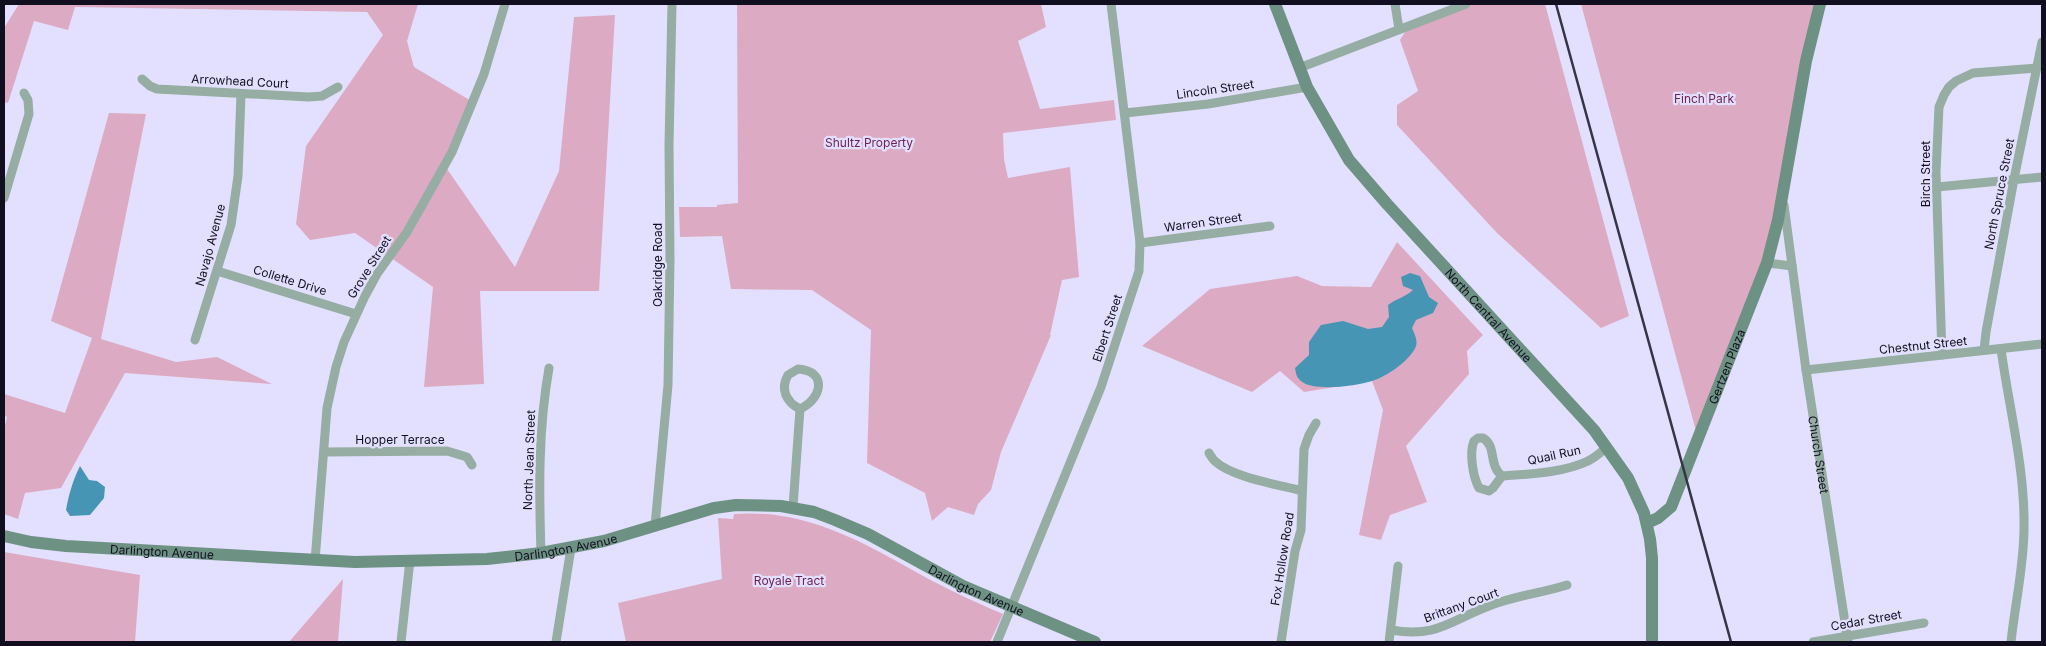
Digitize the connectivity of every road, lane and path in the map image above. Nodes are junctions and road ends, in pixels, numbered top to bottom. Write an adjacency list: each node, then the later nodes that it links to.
1 (504, 4): 28 (street, Grove Street)
2 (672, 4): 46 (street, Oakridge Road)
3 (1111, 4): 17 (street, Elbert Street)
4 (1274, 4): 10 (main road, North Central Avenue)
5 (1395, 4): 8 (street)
6 (1466, 4): 8 (street)
7 (1820, 4): 21 (main road, Church Street)
8 (1399, 29): 10 (street)
9 (2042, 42): 11 (street, North Spruce Street)
10 (1299, 68): 14 (main road, North Central Avenue)
11 (2037, 68): 19 (street, North Spruce Street); 20 (street, Birch Street)
12 (142, 79): 16 (street, Arrowhead Court)
13 (338, 87): 16 (street, Arrowhead Court)
14 (1307, 87): 17 (street, Lincoln Street); 38 (main road, North Central Avenue)
15 (24, 93): 22 (street)
16 (241, 94): 27 (street, Navajo Avenue)
17 (1125, 113): 24 (street, Elbert Street)
18 (2042, 177): 19 (street)
19 (2014, 179): 20 (street); 32 (street, North Spruce Street)
20 (1937, 186): 33 (street, Birch Street)
21 (1782, 194): 25 (main road, Gertzen Plaza); 26 (street, Church Street)
22 (4, 198)
23 (1270, 226): 24 (street, Warren Street)
24 (1140, 243): 54 (street, Elbert Street)
25 (1767, 263): 26 (street); 45 (main road, Gertzen Plaza)
26 (1792, 266): 35 (street, Church Street)
27 (217, 271): 28 (street, Collette Drive); 29 (street, Navajo Avenue)
28 (356, 314): 39 (street, Grove Street)
29 (195, 340)
30 (2042, 344): 31 (street, Chestnut Street)
31 (2001, 349): 32 (street, Chestnut Street); 66 (street)
32 (1984, 350): 33 (street, Chestnut Street)
33 (1942, 355): 35 (street, Chestnut Street)
34 (549, 368): 49 (street, North Jean Street)
35 (1806, 370): 57 (street, Church Street)
36 (800, 409): 36 (street); 44 (street)
37 (1316, 423): 43 (street, Fox Hollow Road)
38 (1607, 447): 42 (street, Quail Run); 45 (main road, North Central Avenue)
39 (324, 452): 41 (street, Hopper Terrace); 51 (street, Grove Street)
40 (1209, 453): 43 (street)
41 (472, 465)
42 (1502, 476): 42 (street)
43 (1302, 491): 62 (street, Fox Hollow Road)
44 (793, 507): 46 (main road, Darlington Avenue); 54 (main road, Darlington Avenue)
45 (1647, 523): 64 (main road, North Central Avenue)
46 (655, 526): 48 (main road, Darlington Avenue)
47 (4, 536): 51 (main road, Darlington Avenue)
48 (571, 548): 49 (main road, Darlington Avenue); 59 (street)
49 (541, 553): 50 (main road, Darlington Avenue)
50 (410, 560): 51 (main road, Darlington Avenue); 58 (street)
51 (315, 561)
52 (1398, 566): 56 (street)
53 (1567, 584): 56 (street, Brittany Court)
54 (1010, 607): 60 (street, Elbert Street); 61 (main road, Darlington Avenue)
55 (1924, 623): 57 (street, Cedar Street)
56 (1391, 630): 63 (street)
57 (1848, 639): 65 (street, Cedar Street)
58 (401, 642)
59 (556, 642)
60 (997, 642)
61 (1095, 642)
62 (1281, 642)
63 (1389, 642)
64 (1652, 642)
65 (1812, 642)
66 (2011, 642)

